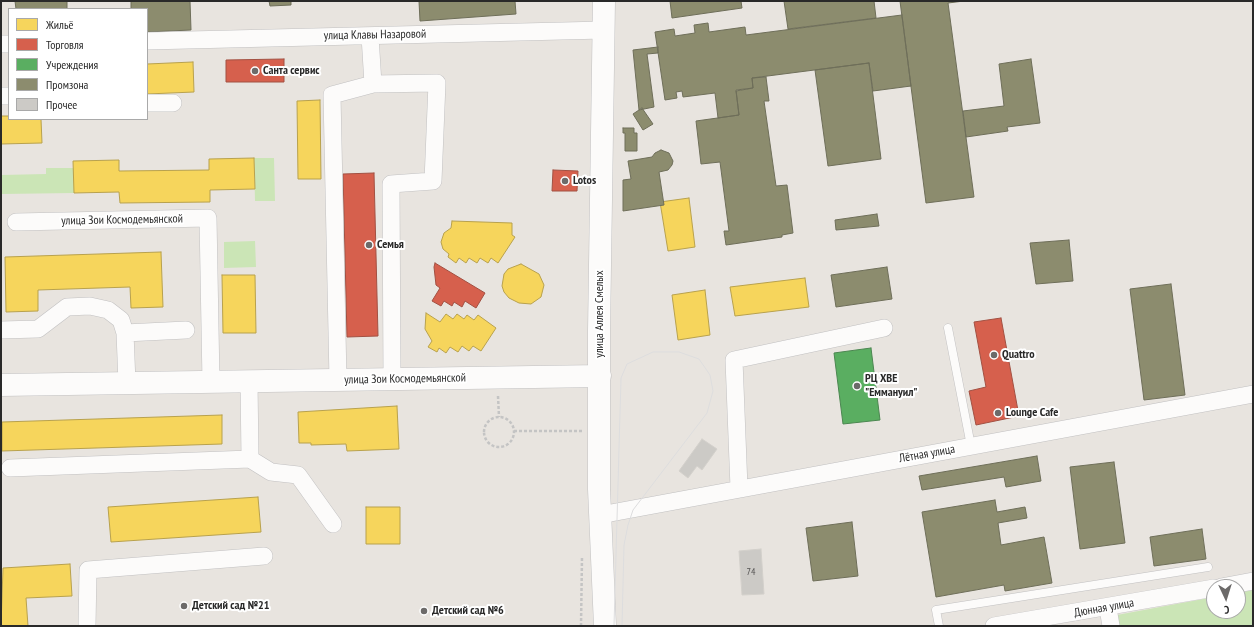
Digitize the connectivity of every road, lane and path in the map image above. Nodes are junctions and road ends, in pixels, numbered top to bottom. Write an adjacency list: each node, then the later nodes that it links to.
1 (604, 1): 2 (main road, улица Аллея Смелых)
2 (604, 30): 3 (street, улица Клавы Назаровой); 14 (main road, улица Аллея Смелых)
3 (370, 36): 4 (street, улица Клавы Назаровой); 5 (street)
4 (148, 41)
5 (373, 84): 15 (street); 16 (street)
6 (148, 103): 7 (street)
7 (173, 103)
8 (16, 222): 18 (street, улица Зои Космодемьянской)
9 (884, 328): 27 (street)
10 (948, 328): 24 (lane)
11 (1, 330): 13 (street)
12 (186, 330): 13 (street)
13 (125, 333): 19 (street)
14 (600, 376): 15 (main road, улица Зои Космодемьянской); 28 (main road, улица Аллея Смелых)
15 (392, 379): 16 (main road, улица Зои Космодемьянской)
16 (338, 380): 17 (main road, улица Зои Космодемьянской)
17 (249, 381): 18 (main road, улица Зои Космодемьянской); 25 (street)
18 (211, 382): 19 (main road, улица Зои Космодемьянской)
19 (127, 383): 20 (main road, улица Зои Космодемьянской)
20 (1, 385)
21 (1253, 394): 24 (street, Лётная улица)
22 (514, 431): 22 (path); 23 (path)
23 (583, 436)
24 (971, 446): 27 (street, Лётная улица)
25 (250, 459): 26 (street); 29 (street)
26 (10, 468)
27 (739, 488): 28 (street, Лётная улица)
28 (600, 515): 35 (main road, улица Аллея Смелых)
29 (332, 524)
30 (264, 556): 34 (street)
31 (1208, 567): 36 (lane)
32 (1206, 590): 33 (street, Дюнная улица)
33 (1108, 608): 37 (street, Дюнная улица); 38 (street)
34 (87, 626)
35 (605, 626)
36 (939, 626)
37 (994, 626)
38 (1111, 626)

